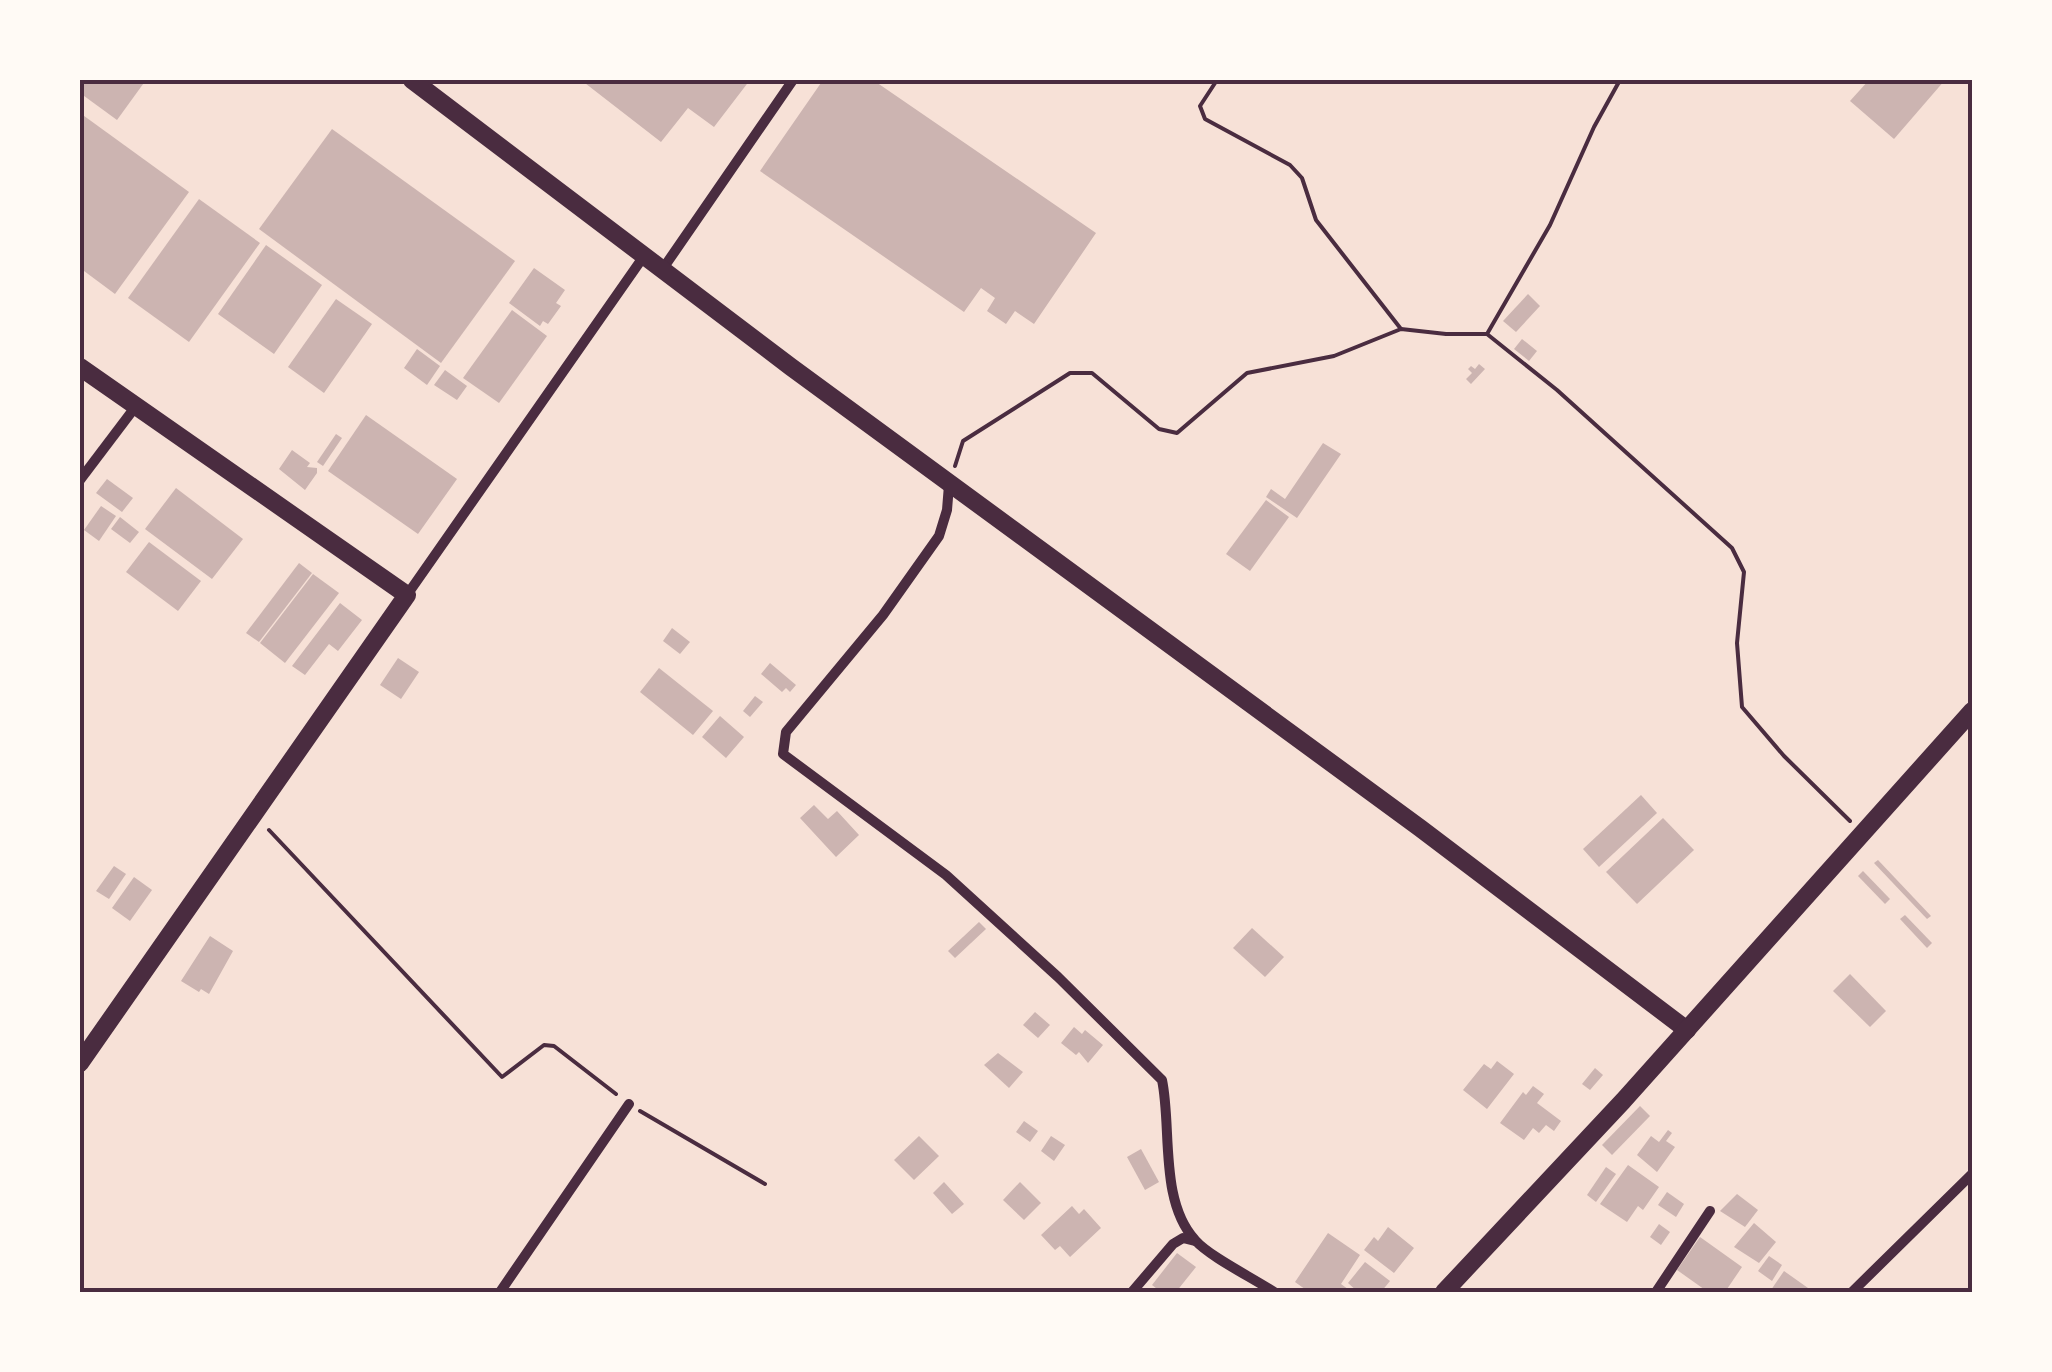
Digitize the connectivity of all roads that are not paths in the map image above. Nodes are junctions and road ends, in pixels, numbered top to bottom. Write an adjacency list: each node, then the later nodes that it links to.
1 (412, 80): 3 (street)
2 (793, 80): 4 (street)
3 (644, 256): 4 (street); 9 (street)
4 (662, 270): 8 (street)
5 (80, 367): 6 (street)
6 (136, 406): 7 (street); 9 (street)
7 (80, 480)
8 (949, 484): 11 (street); 16 (street)
9 (407, 594): 12 (street)
10 (1972, 711): 11 (street)
11 (1687, 1030): 20 (street)
12 (80, 1063)
13 (630, 1104): 17 (street)
14 (1972, 1174): 22 (street)
15 (1710, 1211): 21 (street)
16 (1195, 1240): 18 (street); 19 (street)
17 (500, 1292)
18 (1132, 1292)
19 (1274, 1292)
20 (1444, 1292)
21 (1656, 1292)
22 (1852, 1292)

